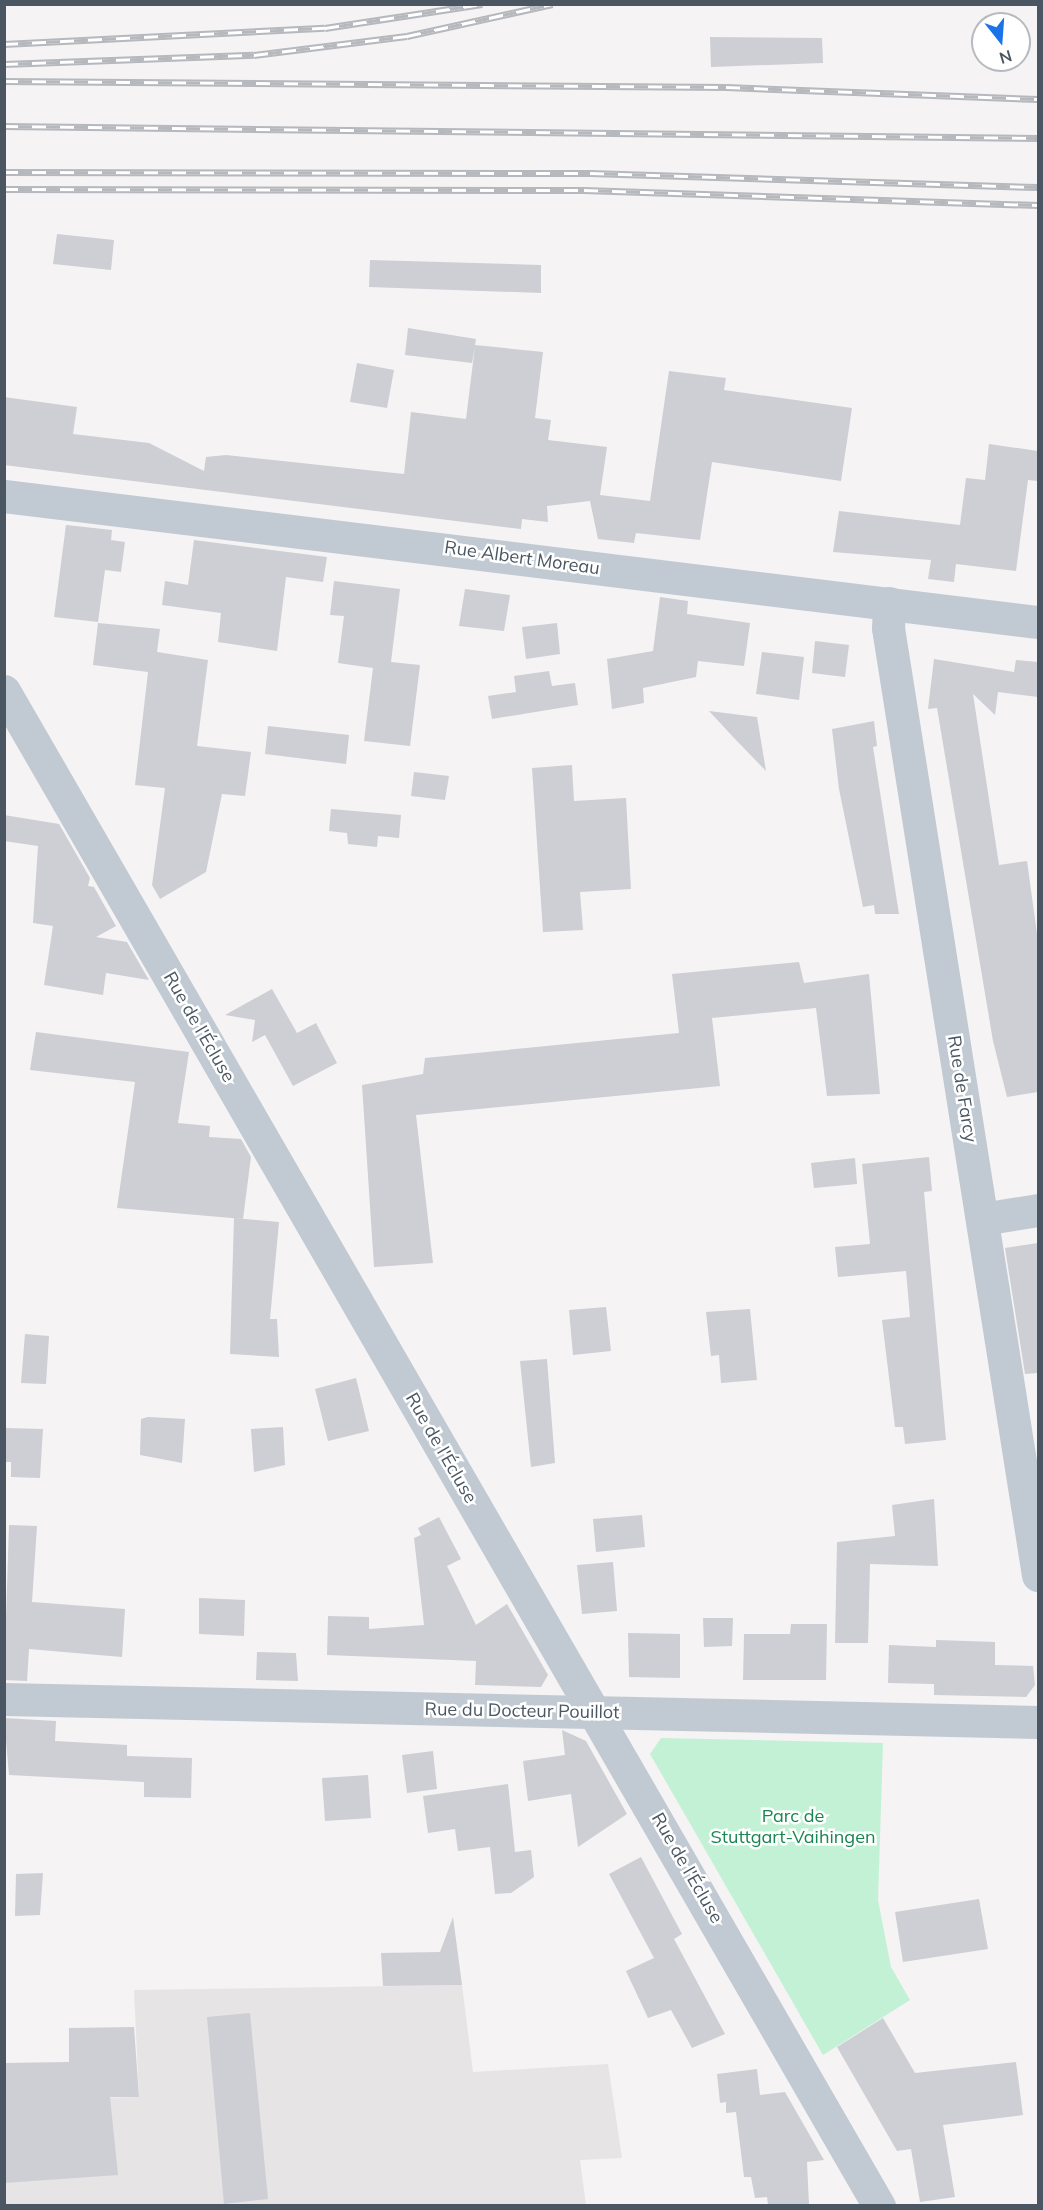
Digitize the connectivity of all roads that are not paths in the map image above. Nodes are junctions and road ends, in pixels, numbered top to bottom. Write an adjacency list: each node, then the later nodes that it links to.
1 (4, 496): 2 (street, Rue Albert Moreau)
2 (889, 603): 3 (street, Rue Albert Moreau); 6 (street, Rue de Farcy)
3 (1038, 622)
4 (4, 691): 9 (street, Rue de l'Écluse)
5 (1038, 1210): 6 (street)
6 (982, 1219): 7 (street, Rue de Farcy)
7 (1038, 1575)
8 (4, 1700): 9 (street, Rue du Docteur Pouillot)
9 (597, 1711): 10 (street, Rue du Docteur Pouillot); 11 (street, Rue de l'Écluse)
10 (1038, 1722)
11 (879, 2205)

